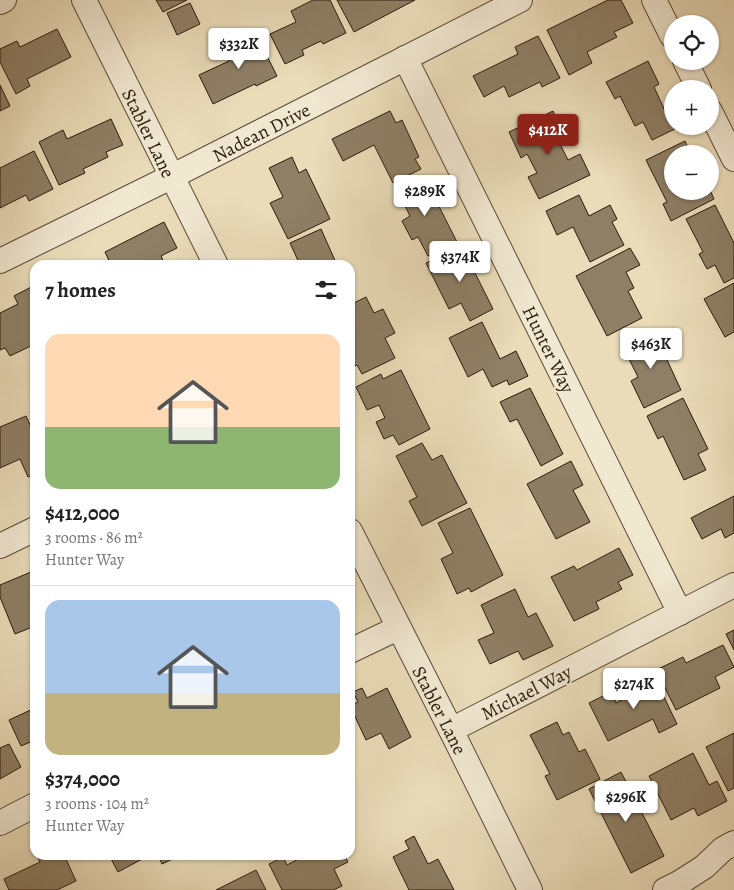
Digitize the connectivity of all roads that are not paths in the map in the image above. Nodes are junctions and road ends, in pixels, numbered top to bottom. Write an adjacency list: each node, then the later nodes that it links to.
1 (4, 0): 5 (street)
2 (84, 0): 10 (street, Stabler Lane)
3 (520, 0): 7 (street, Nadean Drive)
4 (654, 0): 6 (street)
5 (0, 2)
6 (664, 20)
7 (405, 58): 10 (street, Nadean Drive); 17 (street, Hunter Way)
8 (719, 129): 9 (street)
9 (734, 159)
10 (172, 178): 11 (street, Stabler Lane); 12 (street, Nadean Drive)
11 (213, 260)
12 (0, 261)
13 (30, 531): 15 (street)
14 (355, 541): 18 (street, Stabler Lane)
15 (0, 546)
16 (734, 585): 17 (street, Michael Way)
17 (680, 613): 20 (street, Michael Way)
18 (398, 628): 19 (street); 20 (street, Stabler Lane)
19 (355, 649)
20 (451, 730): 24 (street, Stabler Lane)
21 (30, 807): 22 (street)
22 (0, 822)
23 (734, 843): 25 (street)
24 (530, 890)
25 (665, 890)

